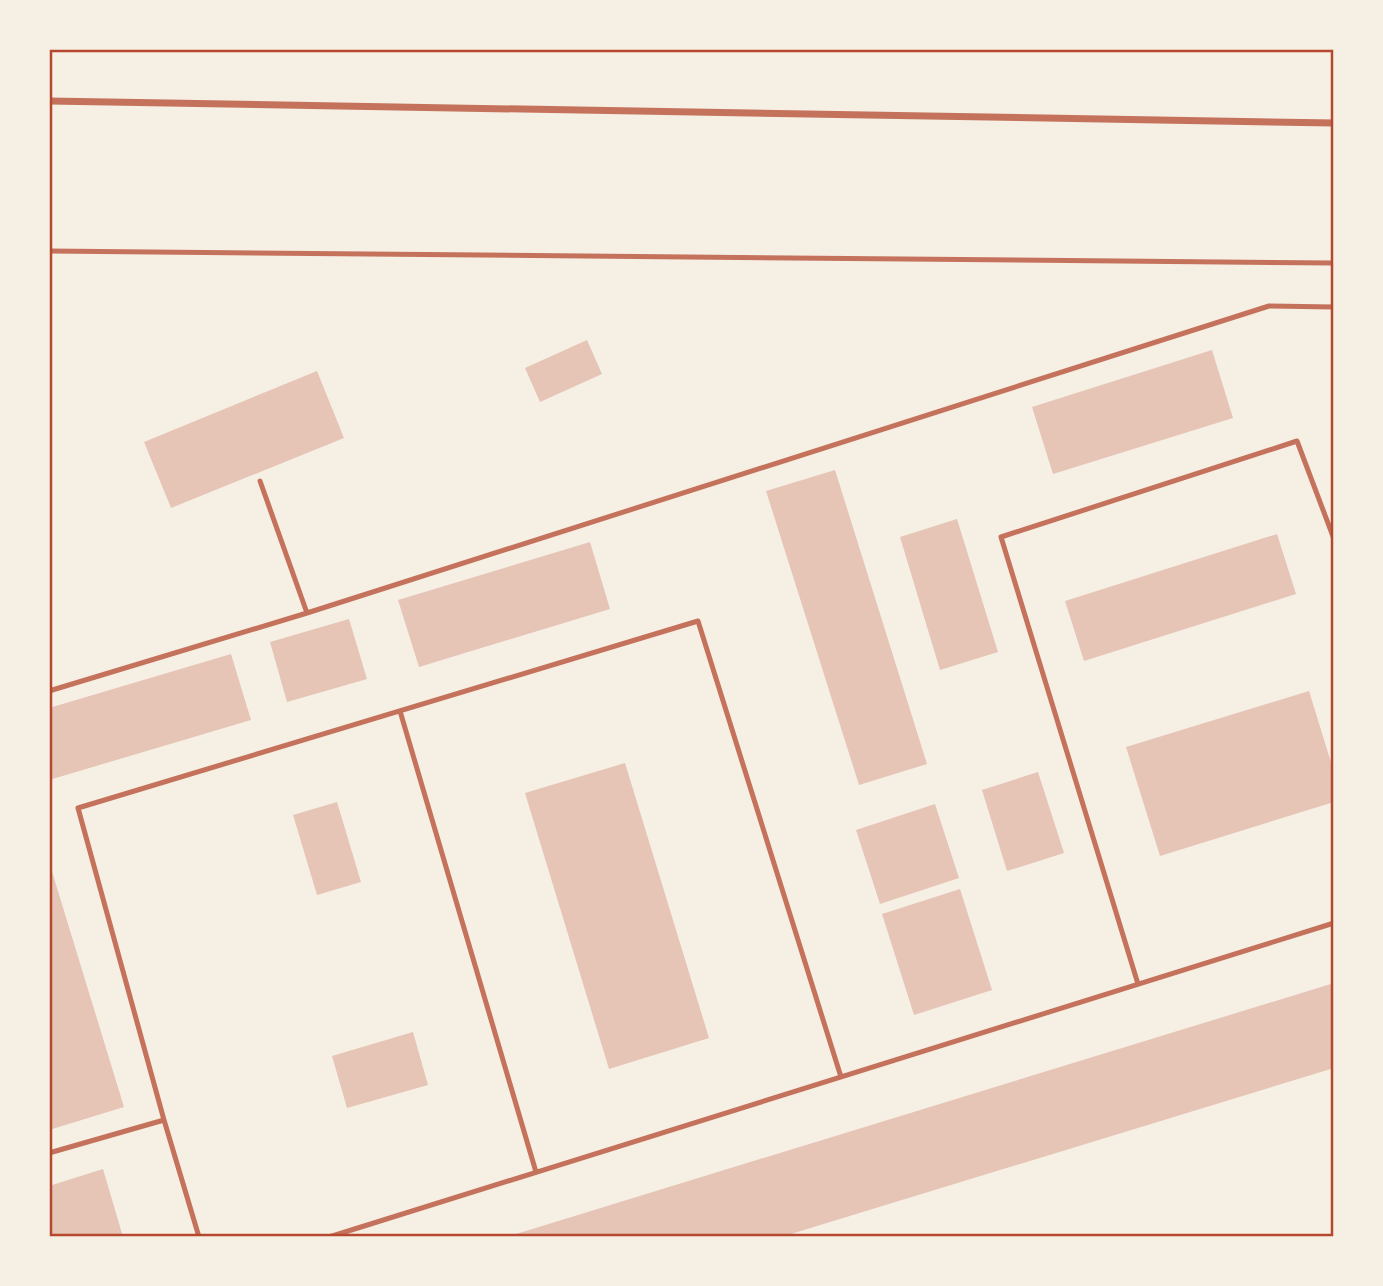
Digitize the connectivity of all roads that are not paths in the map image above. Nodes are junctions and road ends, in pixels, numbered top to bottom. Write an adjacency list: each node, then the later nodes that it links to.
1 (49, 101): 2 (street)
2 (1334, 123)
3 (49, 251): 4 (lane)
4 (1334, 263)
5 (1334, 307): 8 (lane)
6 (260, 481): 8 (lane)
7 (1334, 539): 12 (lane)
8 (307, 613): 9 (lane)
9 (49, 691)
10 (400, 711): 13 (lane); 14 (lane); 16 (lane)
11 (1334, 923): 12 (lane)
12 (1138, 984): 13 (lane)
13 (841, 1077): 16 (lane)
14 (164, 1120): 15 (lane); 17 (lane)
15 (49, 1153)
16 (536, 1172): 18 (lane)
17 (199, 1237)
18 (329, 1237)

